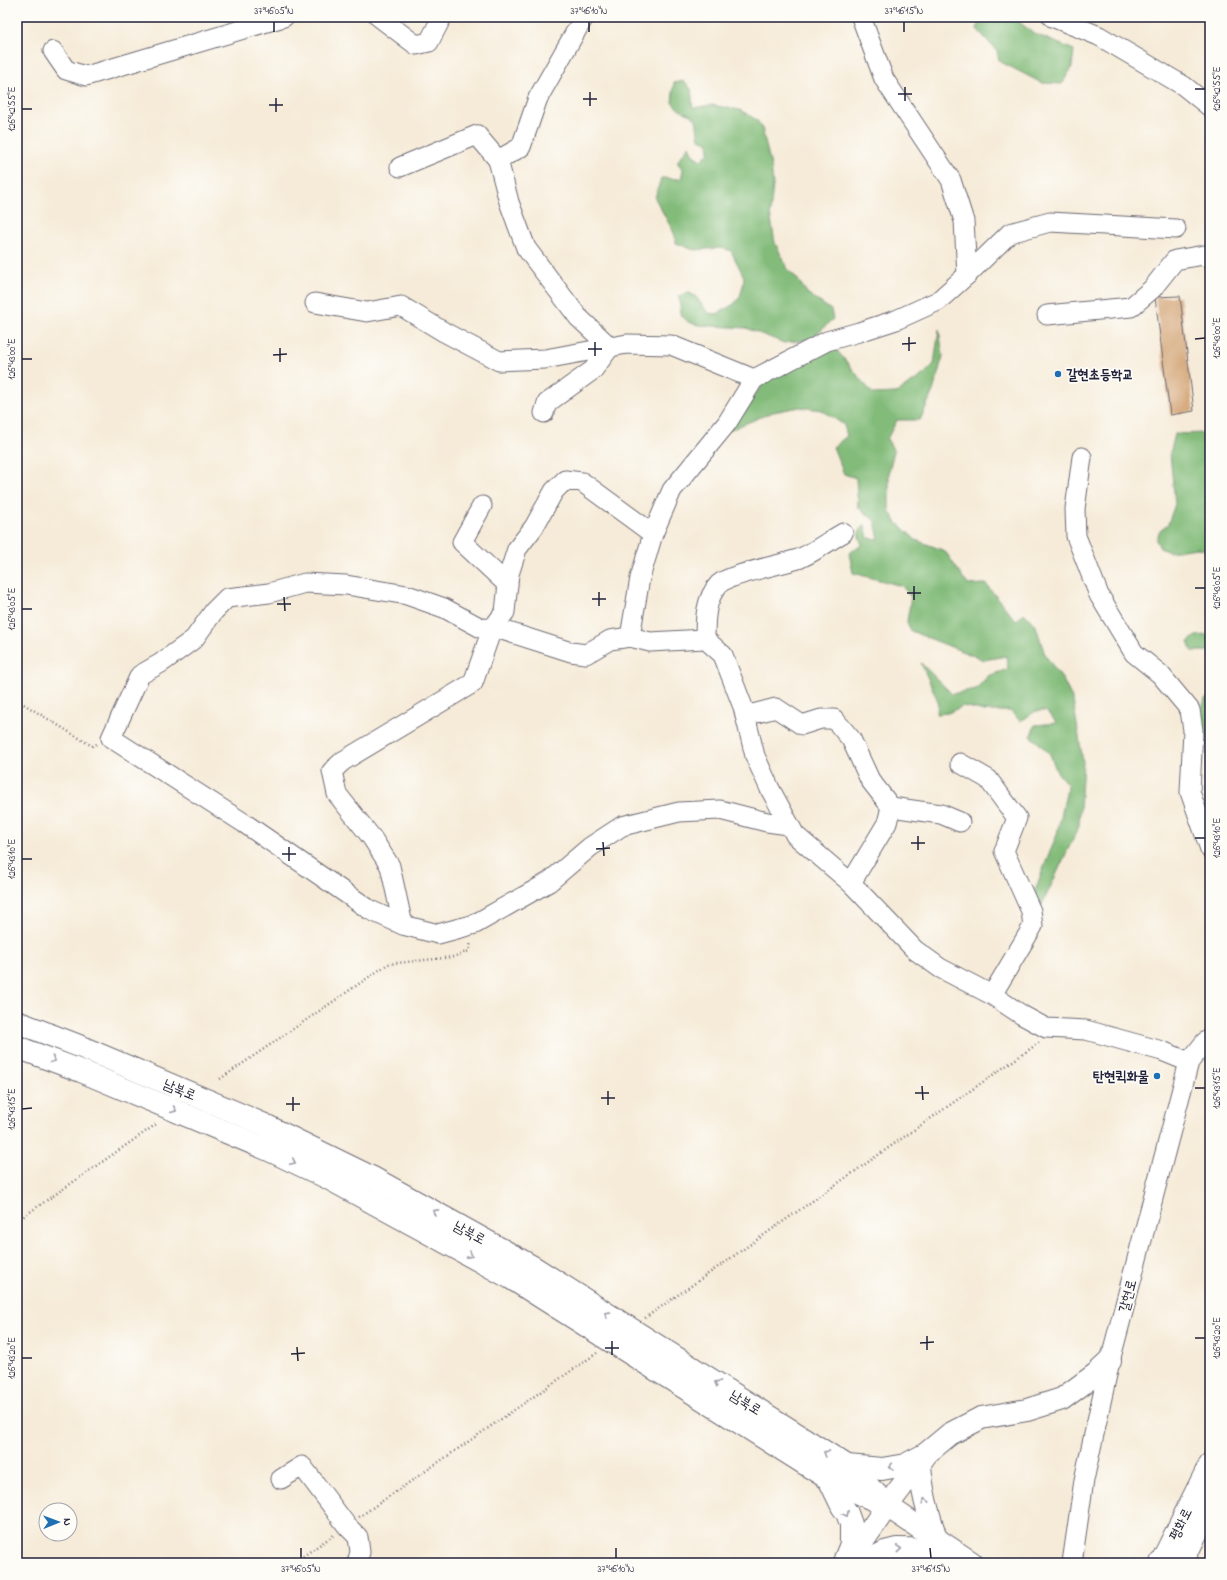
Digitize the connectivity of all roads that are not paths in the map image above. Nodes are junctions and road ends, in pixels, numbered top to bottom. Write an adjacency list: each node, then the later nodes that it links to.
1 (284, 17): 7 (street)
2 (379, 17): 3 (street)
3 (442, 17)
4 (584, 17): 9 (street)
5 (861, 17): 13 (street)
6 (1052, 17): 8 (street)
7 (53, 51)
8 (1210, 107)
9 (498, 160): 10 (street); 16 (street)
10 (400, 166)
11 (1176, 229): 13 (street)
12 (1210, 258): 15 (street)
13 (967, 275): 17 (street)
14 (315, 302): 16 (street)
15 (1047, 315)
16 (610, 347): 17 (street); 18 (street)
17 (754, 379): 22 (street)
18 (544, 413)
19 (1082, 457): 32 (street)
20 (482, 506): 23 (street)
21 (843, 533): 26 (street)
22 (653, 534): 23 (street); 25 (street)
23 (508, 585): 24 (street)
24 (492, 629): 25 (street); 34 (street); 34 (street)
25 (630, 637): 26 (street)
26 (705, 639): 27 (street)
27 (745, 716): 29 (street); 31 (street)
28 (960, 764): 35 (street)
29 (891, 807): 30 (street); 33 (street)
30 (960, 822)
31 (789, 825): 33 (street); 34 (street)
32 (1210, 845)
33 (851, 883): 35 (street)
34 (403, 925)
35 (992, 995): 39 (street)
36 (17, 1022): 43 (main road, 남북로, one-way to 36)
37 (1210, 1040): 39 (street, 갈현로)
38 (17, 1047): 45 (main road, 남북로, one-way to 45)
39 (1189, 1062): 40 (street, 갈현로)
40 (1110, 1361): 41 (main road); 54 (street, 갈현로)
41 (924, 1458): 43 (main road, one-way to 43); 47 (main road); 48 (main road, one-way to 41)
42 (1210, 1464): 55 (main road, 평화로)
43 (847, 1466): 47 (main road, 남북로)
44 (281, 1479): 49 (street)
45 (829, 1479): 47 (main road, 남북로); 50 (main road, one-way to 50)
46 (1210, 1505): 56 (main road, 평화로)
47 (887, 1506): 48 (main road, 남북로); 51 (main road)
48 (944, 1544): 52 (main road, one-way to 48); 53 (main road, 남북로)
49 (357, 1563)
50 (844, 1563)
51 (848, 1563)
52 (863, 1563)
53 (972, 1563)
54 (1072, 1563)
55 (1161, 1563)
56 (1182, 1563)

